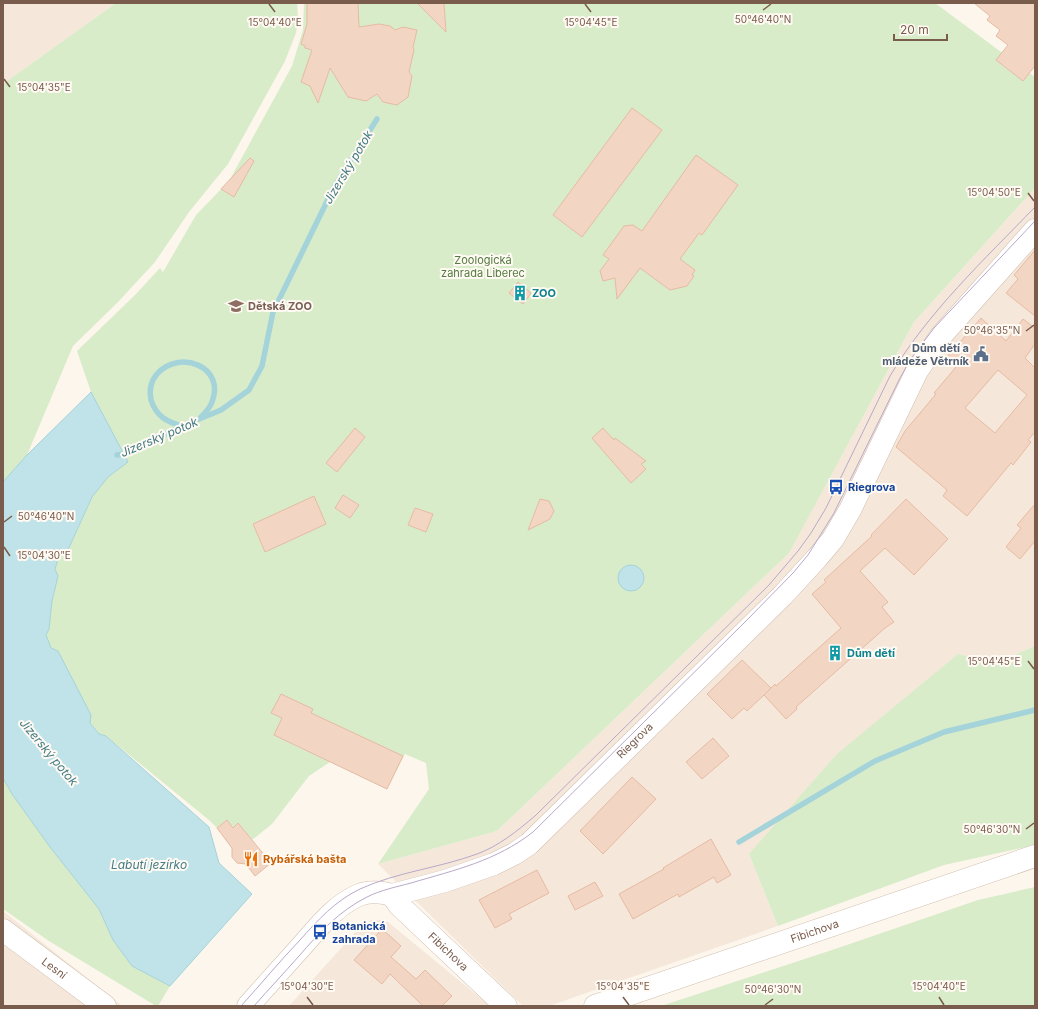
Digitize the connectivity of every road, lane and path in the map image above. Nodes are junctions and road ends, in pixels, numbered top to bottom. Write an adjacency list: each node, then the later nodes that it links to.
1 (1035, 230): 3 (street, Riegrova)
2 (1035, 856): 8 (street, Fibichova)
3 (392, 895): 6 (street); 7 (street, Fibichova)
4 (3, 930): 5 (street, Lesní)
5 (105, 1006)
6 (248, 1006)
7 (506, 1006)
8 (595, 1006)

